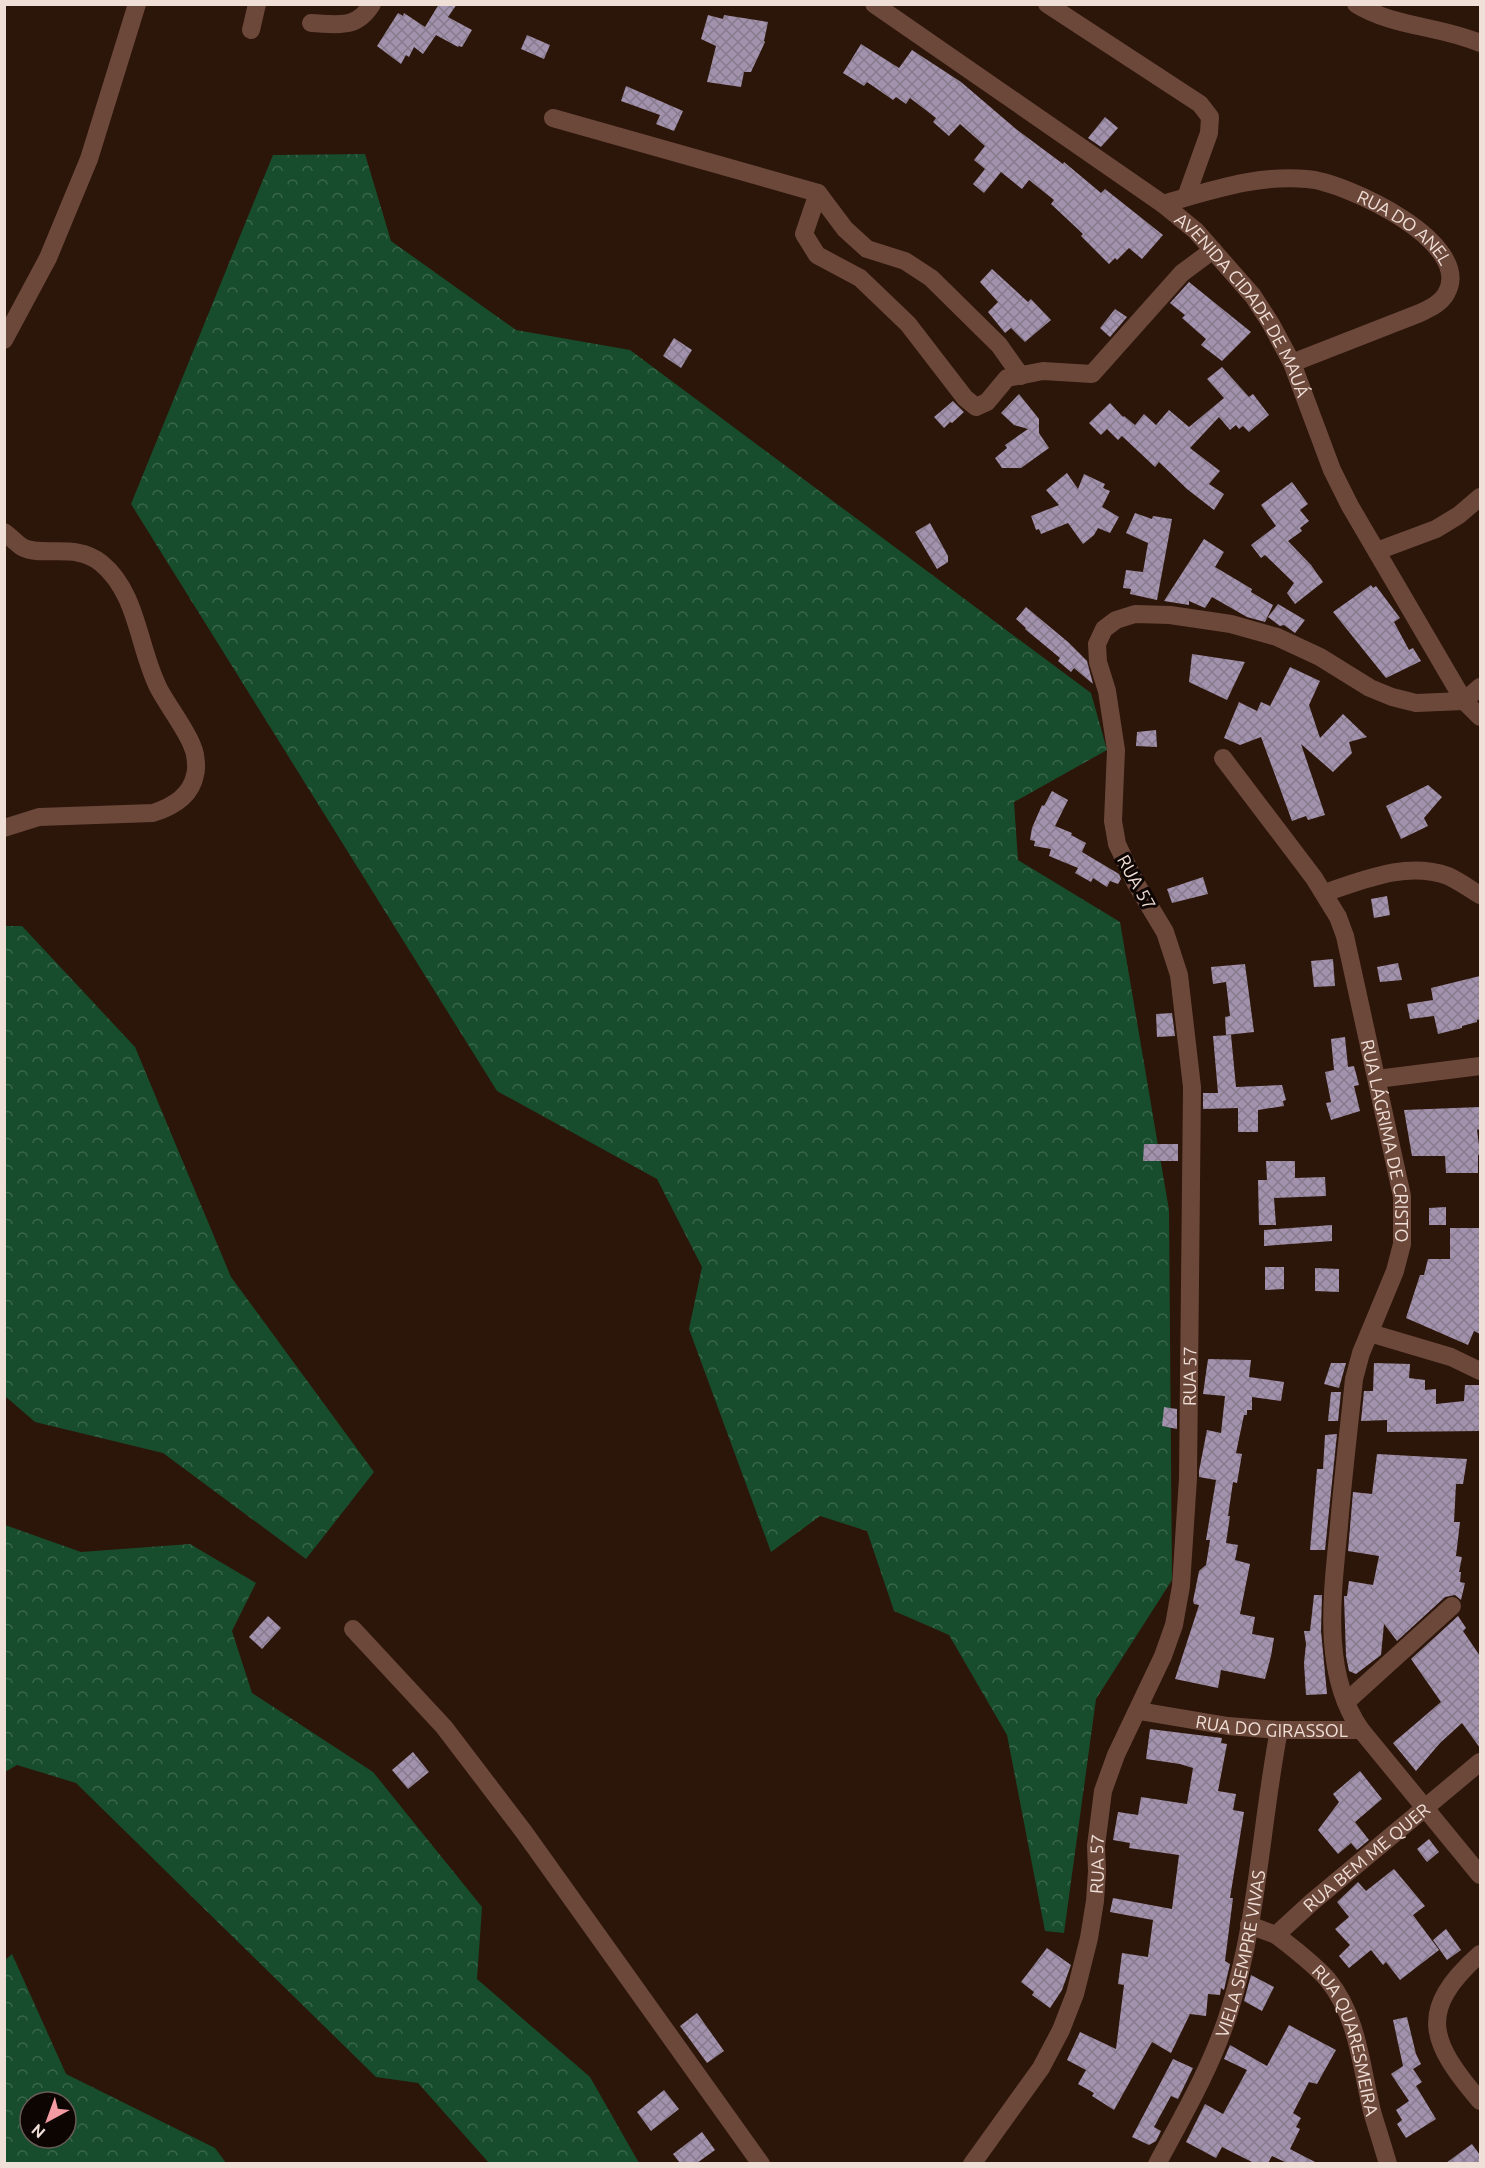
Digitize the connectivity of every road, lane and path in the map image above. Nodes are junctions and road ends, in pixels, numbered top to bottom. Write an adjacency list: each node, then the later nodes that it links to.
1 (137, 4): 15 (street)
2 (257, 4): 8 (street)
3 (874, 4): 13 (street, AVENIDA CIDADE DE MAUÁ)
4 (1047, 4): 12 (street)
5 (1356, 4): 9 (street)
6 (371, 6): 7 (street)
7 (311, 23)
8 (251, 30)
9 (1480, 43)
10 (553, 118): 11 (street)
11 (818, 194): 17 (street); 17 (street)
12 (1186, 197): 13 (street, RUA DO ANEL); 16 (street, RUA DO ANEL)
13 (1163, 204): 14 (street, AVENIDA CIDADE DE MAUÁ)
14 (1213, 250): 16 (street, AVENIDA CIDADE DE MAUÁ); 17 (street)
15 (4, 340)
16 (1292, 363): 21 (street, AVENIDA CIDADE DE MAUÁ)
17 (1021, 376)
18 (1480, 497): 21 (street)
19 (4, 532): 20 (street)
20 (13, 549): 26 (street)
21 (1377, 551): 23 (street, AVENIDA CIDADE DE MAUÁ)
22 (1480, 687): 23 (street)
23 (1464, 701): 24 (street, AVENIDA CIDADE DE MAUÁ); 36 (street, RUA 57)
24 (1480, 717)
25 (1222, 758): 27 (street, RUA LÁGRIMA DE CRISTO)
26 (4, 828)
27 (1324, 893): 28 (street); 30 (street, RUA LÁGRIMA DE CRISTO)
28 (1480, 895)
29 (1480, 1066): 30 (street)
30 (1377, 1079): 31 (street, RUA LÁGRIMA DE CRISTO)
31 (1370, 1332): 32 (street); 35 (street, RUA LÁGRIMA DE CRISTO)
32 (1480, 1371)
33 (1452, 1605): 35 (street)
34 (353, 1629): 46 (street)
35 (1346, 1702): 38 (street, RUA LÁGRIMA DE CRISTO)
36 (1139, 1711): 37 (street, RUA DO GIRASSOL); 47 (street, RUA 57)
37 (1279, 1730): 38 (street, RUA DO GIRASSOL); 42 (street, VIELA SEMPRE VIVAS)
38 (1361, 1730): 40 (street, RUA DO GIRASSOL)
39 (1480, 1762): 40 (street, RUA BEM ME QUER)
40 (1425, 1808): 41 (street, RUA DO GIRASSOL); 43 (street, RUA BEM ME QUER)
41 (1480, 1875)
42 (1249, 1925): 43 (street); 48 (street, VIELA SEMPRE VIVAS)
43 (1276, 1935): 49 (street, RUA QUARESMEIRA)
44 (1480, 1954): 45 (street)
45 (1480, 2101)
46 (761, 2163)
47 (972, 2163)
48 (1157, 2163)
49 (1388, 2163)

